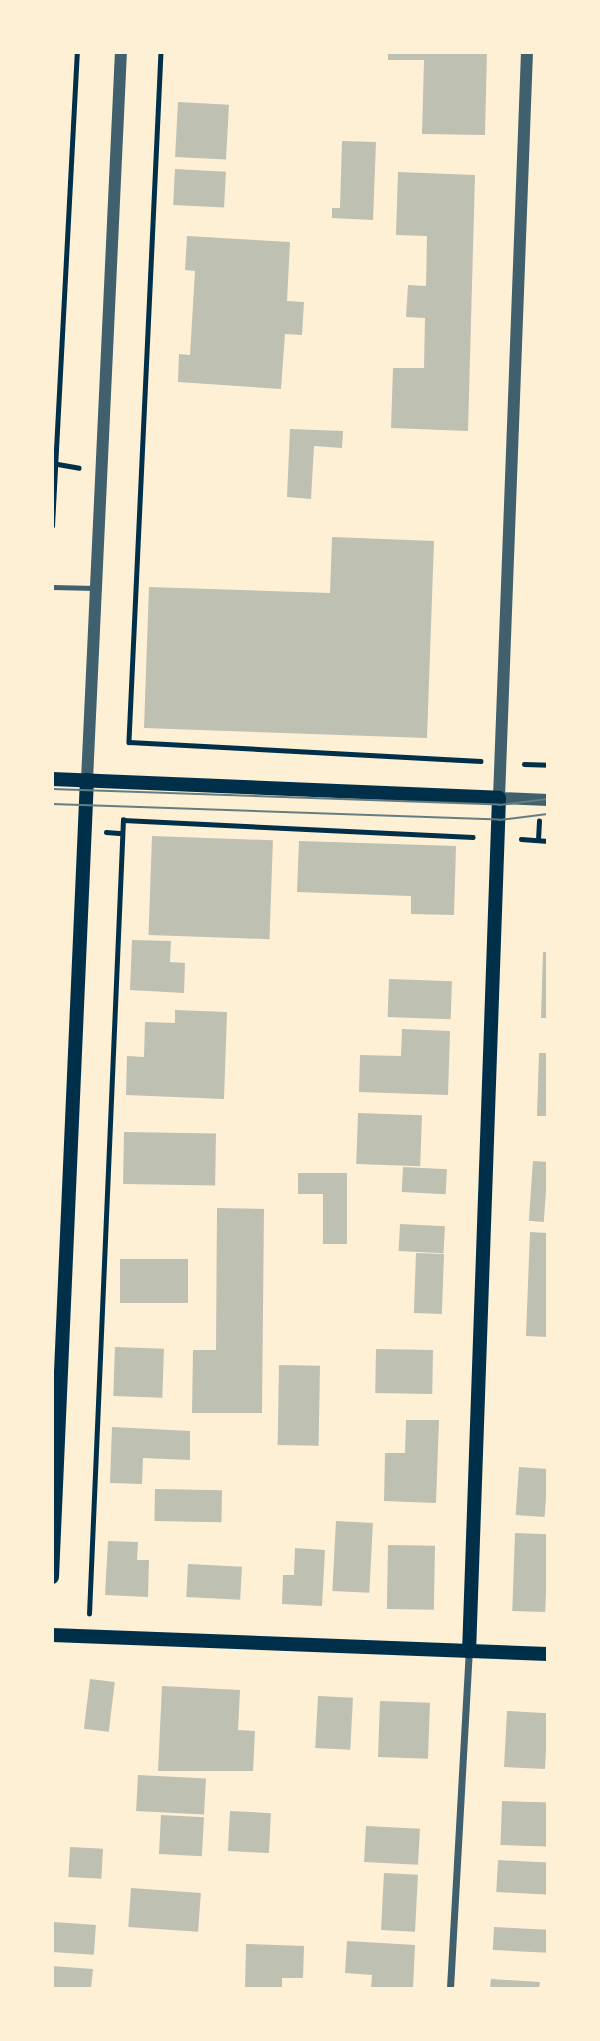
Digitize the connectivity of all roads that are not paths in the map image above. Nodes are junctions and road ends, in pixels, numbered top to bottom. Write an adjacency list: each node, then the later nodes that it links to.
1 (121, 52): 4 (street)
2 (527, 52): 7 (street)
3 (52, 587): 4 (lane)
4 (96, 588): 6 (street)
5 (52, 779): 6 (main road)
6 (87, 780): 7 (main road); 9 (main road)
7 (499, 798): 8 (street); 12 (main road)
8 (548, 800)
9 (58, 1401): 10 (main road)
10 (52, 1577)
11 (52, 1635): 12 (main road)
12 (468, 1651): 13 (main road); 14 (street)
13 (548, 1654)
14 (450, 1989)

